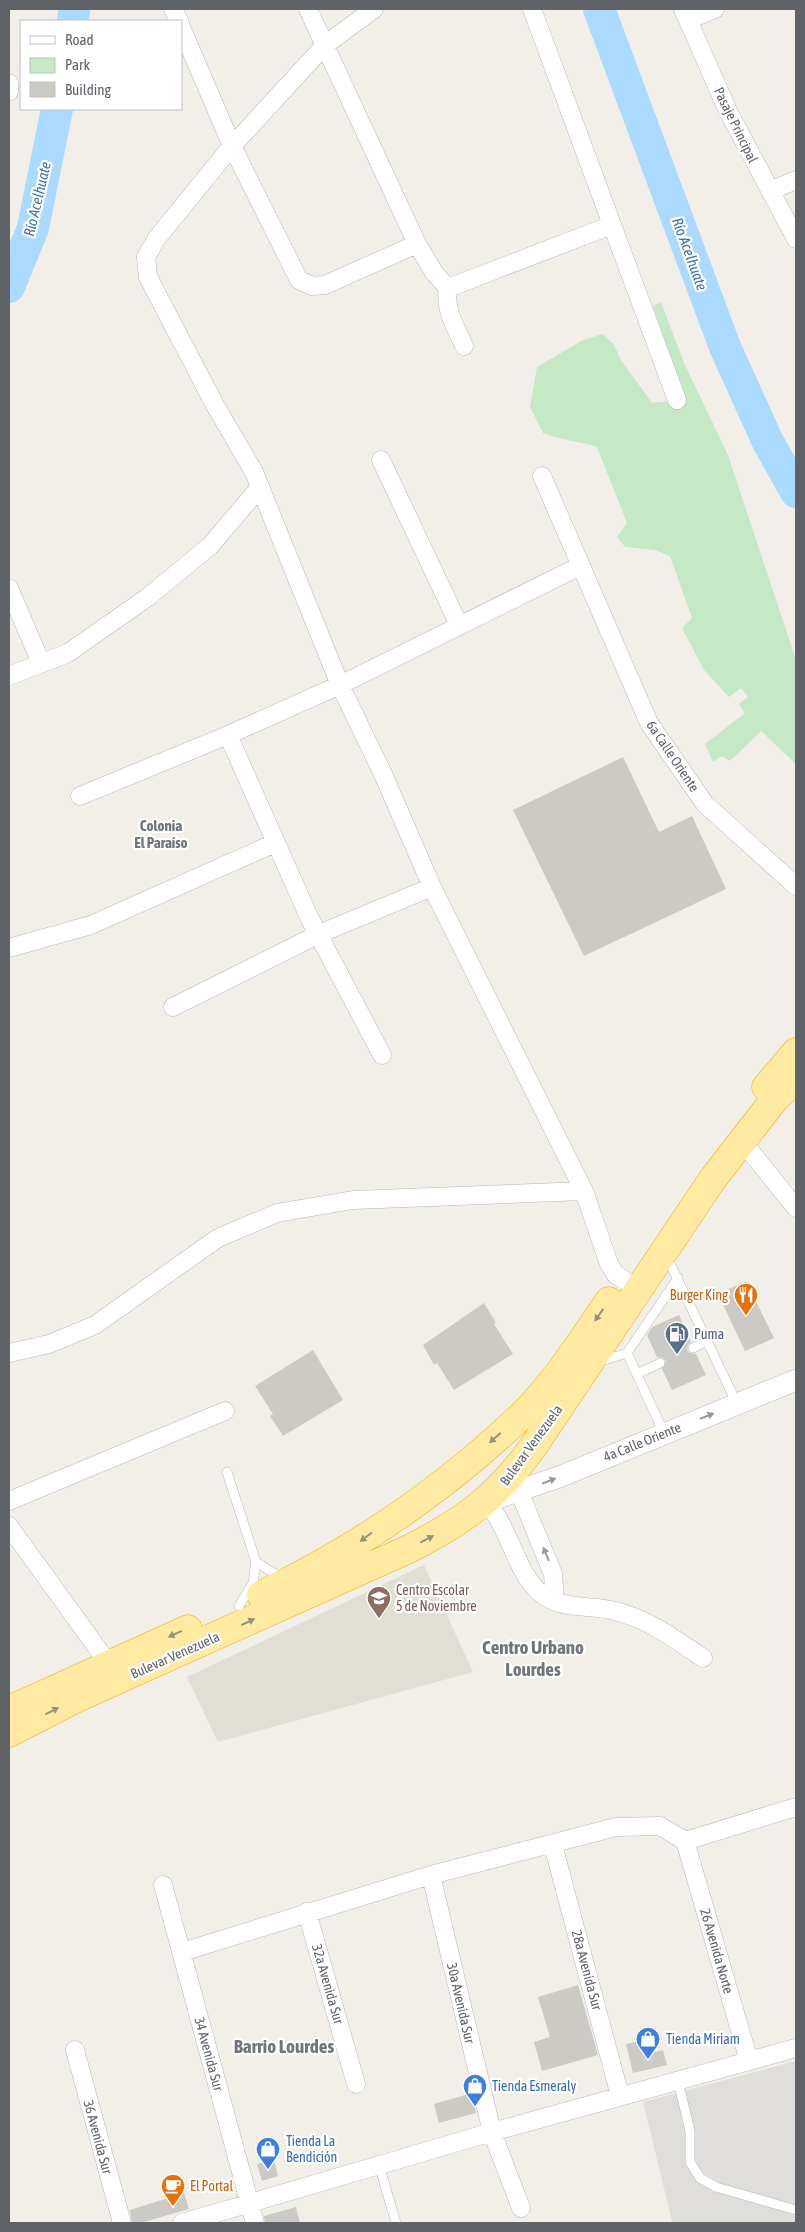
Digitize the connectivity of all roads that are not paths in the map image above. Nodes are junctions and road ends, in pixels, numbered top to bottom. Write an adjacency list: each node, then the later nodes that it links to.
1 (308, 9): 7 (street)
2 (374, 9): 7 (street)
3 (532, 9): 13 (street)
4 (715, 9): 5 (street)
5 (685, 14): 12 (street, Pasaje Principal)
6 (182, 29): 10 (street)
7 (325, 45): 10 (street); 15 (street)
8 (9, 83): 9 (street)
9 (9, 92)
10 (232, 146): 15 (street); 21 (street)
11 (796, 180): 12 (street)
12 (770, 191): 14 (street, Pasaje Principal)
13 (612, 225): 16 (street); 18 (street)
14 (796, 239)
15 (416, 244): 16 (street)
16 (448, 288): 17 (street)
17 (464, 346)
18 (677, 400)
19 (382, 460): 24 (street)
20 (542, 476): 22 (street, 6a Calle Oriente)
21 (260, 487): 25 (street); 27 (street)
22 (580, 566): 24 (street); 31 (street, 6a Calle Oriente)
23 (9, 588): 25 (street)
24 (459, 625): 27 (street)
25 (40, 664): 26 (street)
26 (9, 676)
27 (340, 685): 28 (street); 32 (street)
28 (228, 735): 29 (street); 30 (street)
29 (80, 796)
30 (275, 843): 33 (street); 34 (street)
31 (796, 886)
32 (432, 887): 33 (street); 40 (street)
33 (319, 934): 35 (street); 37 (street)
34 (9, 948)
35 (173, 1007)
36 (796, 1052): 44 (highway, Bulevar Venezuela)
37 (382, 1056)
38 (796, 1078): 39 (highway, Bulevar Venezuela)
39 (742, 1141): 41 (street); 42 (highway, Bulevar Venezuela)
40 (584, 1191): 44 (street); 47 (street)
41 (796, 1208)
42 (665, 1252): 43 (lane); 50 (highway, Bulevar Venezuela)
43 (678, 1278): 45 (lane); 48 (lane)
44 (624, 1280): 56 (highway, Bulevar Venezuela, one-way to 56)
45 (708, 1341): 46 (lane); 53 (lane)
46 (693, 1348)
47 (9, 1353)
48 (627, 1354): 50 (lane); 51 (lane)
49 (660, 1363): 51 (lane)
50 (588, 1365): 58 (highway, Bulevar Venezuela)
51 (637, 1374): 55 (lane)
52 (796, 1380): 53 (street, 4a Calle Oriente)
53 (737, 1404): 55 (street, 4a Calle Oriente, one-way to 53)
54 (225, 1411): 59 (street)
55 (664, 1433): 58 (street, 4a Calle Oriente, one-way to 55)
56 (474, 1456): 60 (highway); 63 (highway, Bulevar Venezuela, one-way to 63)
57 (227, 1472): 62 (lane)
58 (516, 1483): 60 (highway, Bulevar Venezuela); 64 (street, one-way to 58)
59 (9, 1501)
60 (486, 1502): 64 (street); 69 (highway, Bulevar Venezuela, one-way to 60)
61 (9, 1526): 67 (street)
62 (256, 1562): 63 (lane); 65 (lane)
63 (294, 1580): 65 (highway, Bulevar Venezuela)
64 (555, 1601): 66 (street)
65 (239, 1606): 67 (highway, Bulevar Venezuela, one-way to 67)
66 (703, 1658)
67 (108, 1664): 68 (highway, Bulevar Venezuela)
68 (9, 1710)
69 (9, 1732)
70 (796, 1807): 71 (street)
71 (685, 1841): 72 (street); 79 (street, 26 Avenida Norte)
72 (553, 1845): 73 (street); 82 (street, 28a Avenida Sur)
73 (431, 1875): 75 (street); 83 (street, 30a Avenida Sur)
74 (163, 1885): 76 (street, 34 Avenida Sur)
75 (307, 1912): 76 (street); 81 (street, 32a Avenida Sur)
76 (182, 1952): 85 (street, 34 Avenida Sur)
77 (796, 2048): 79 (street)
78 (74, 2050): 88 (street, 36 Avenida Sur)
79 (749, 2061): 80 (street)
80 (678, 2081): 82 (street); 87 (lane)
81 (356, 2084)
82 (620, 2096): 83 (street)
83 (492, 2132): 84 (street); 86 (street, 30a Avenida Sur)
84 (379, 2165): 85 (street); 91 (lane)
85 (248, 2202): 89 (street); 90 (street, 34 Avenida Sur)
86 (521, 2208)
87 (796, 2210)
88 (122, 2223)
89 (182, 2223)
90 (255, 2223)
91 (396, 2223)

